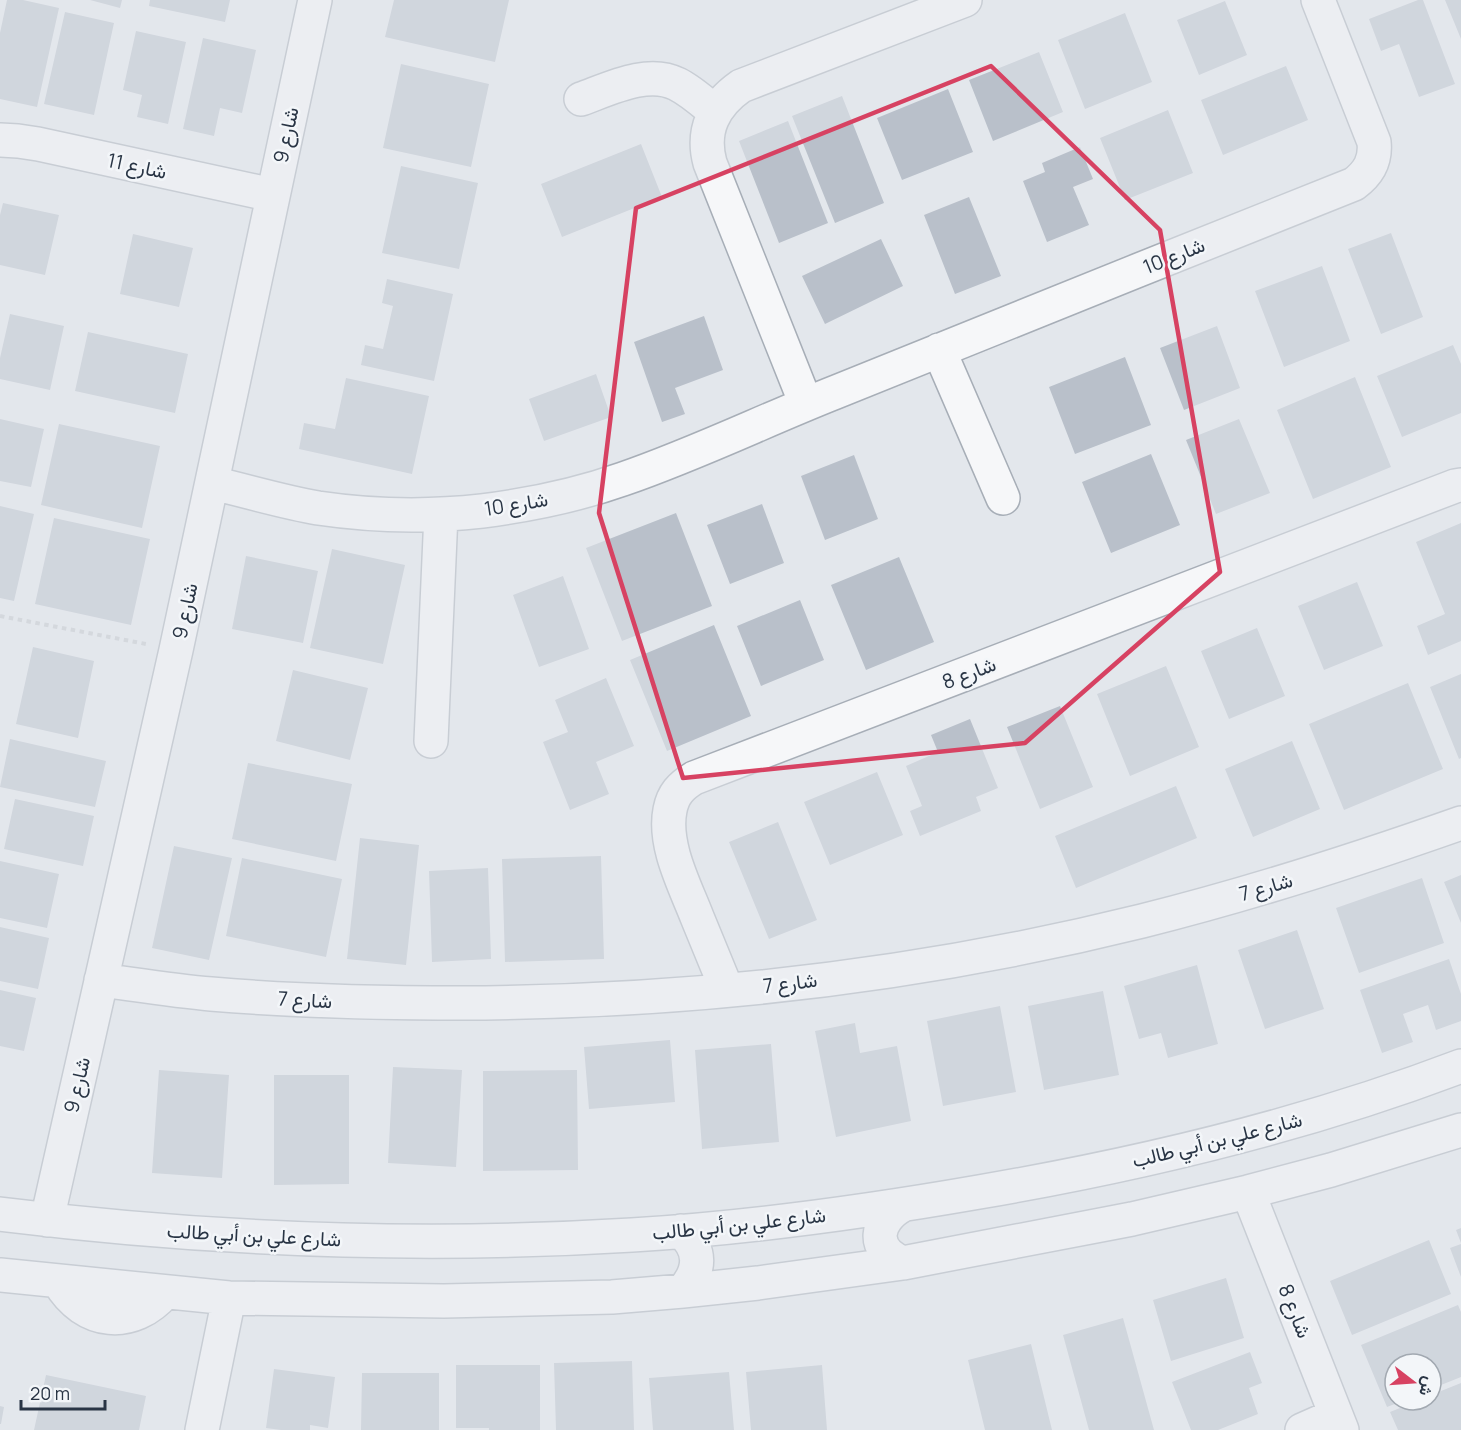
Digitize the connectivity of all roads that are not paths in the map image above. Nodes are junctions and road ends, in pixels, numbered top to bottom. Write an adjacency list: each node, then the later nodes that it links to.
1 (315, 0): 7 (street, شارع 9)
2 (965, 0): 5 (street)
3 (1318, 0): 8 (street, شارع 10)
4 (581, 99): 5 (street)
5 (715, 112): 9 (street)
6 (0, 140): 7 (street, شارع 11)
7 (273, 195): 10 (street, شارع 9)
8 (939, 350): 9 (street, شارع 10); 12 (street)
9 (806, 404): 13 (street, شارع 10)
10 (212, 483): 13 (street, شارع 10); 16 (street, شارع 9)
11 (1461, 485): 17 (street, شارع 8)
12 (1003, 498)
13 (441, 514): 14 (street)
14 (431, 741)
15 (1461, 823): 17 (street, شارع 7)
16 (101, 980): 17 (street, شارع 7); 23 (street, شارع 9)
17 (727, 990)
18 (1461, 1066): 21 (street, شارع علي بن أبي طالب)
19 (1461, 1130): 20 (street)
20 (1248, 1192): 25 (street); 29 (street, شارع 8)
21 (903, 1205): 24 (street, شارع علي بن أبي طالب); 25 (street)
22 (0, 1214): 23 (street, شارع علي بن أبي طالب)
23 (47, 1220): 24 (street, شارع علي بن أبي طالب)
24 (681, 1231): 27 (street)
25 (903, 1263): 27 (street)
26 (0, 1275): 28 (street)
27 (683, 1291): 28 (street)
28 (229, 1298): 30 (street)
29 (1339, 1422): 31 (street)
30 (202, 1430)
31 (1302, 1430)

